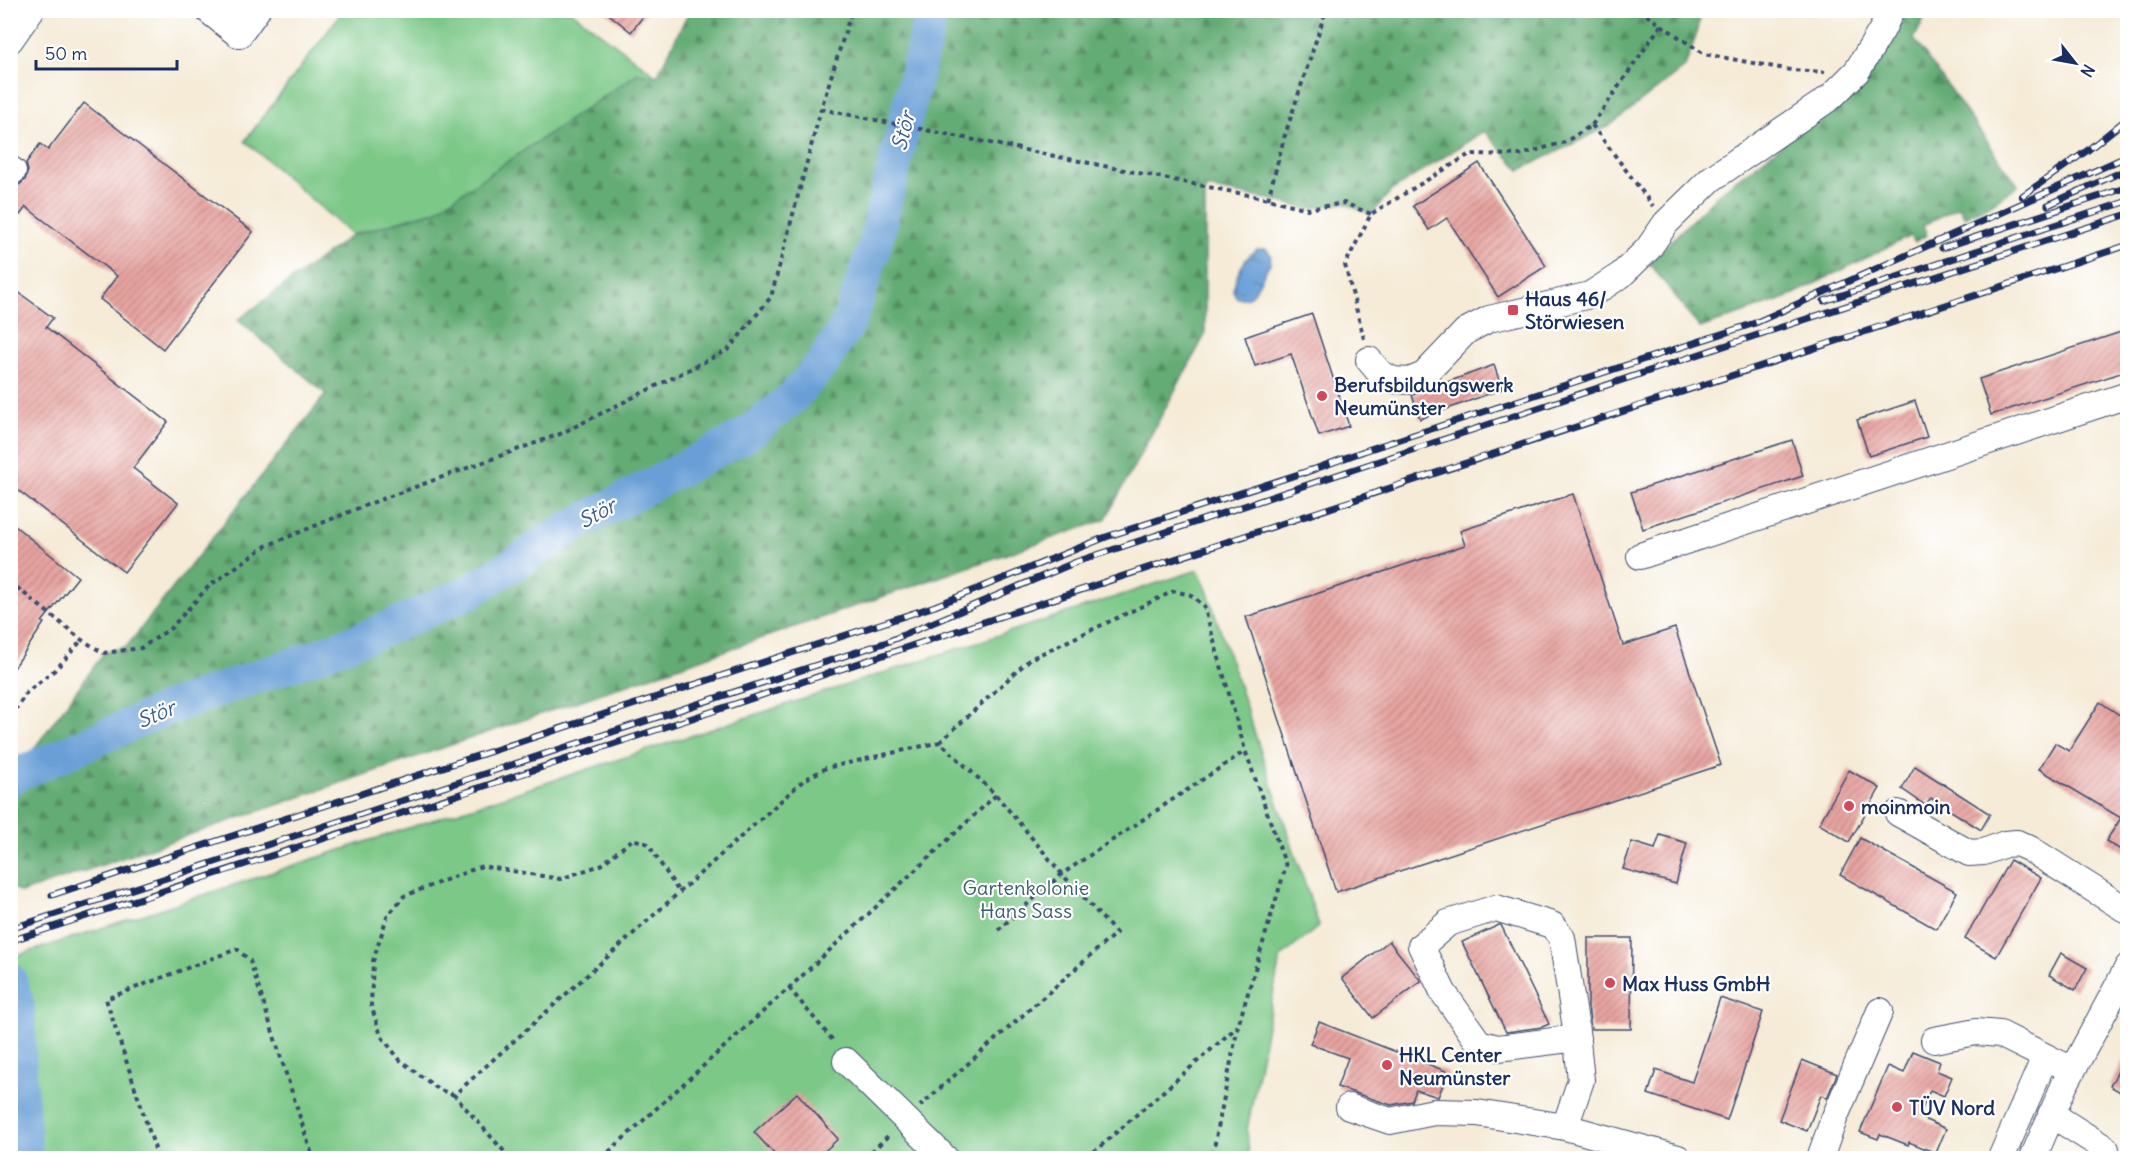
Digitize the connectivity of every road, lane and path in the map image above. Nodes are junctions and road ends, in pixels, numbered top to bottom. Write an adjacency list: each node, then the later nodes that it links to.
1 (31, 10): 9 (street)
2 (208, 10): 3 (street)
3 (257, 10)
4 (852, 10): 11 (path)
5 (1326, 10): 13 (path)
6 (1639, 10): 8 (path)
7 (1891, 10): 10 (street)
8 (1661, 25): 10 (path); 12 (path)
9 (10, 40)
10 (1857, 71): 15 (street)
11 (821, 110): 13 (path); 20 (path)
12 (1592, 125): 14 (path); 15 (path)
13 (1268, 199): 14 (path)
14 (1371, 214): 16 (path)
15 (1666, 224): 16 (street)
16 (1369, 360)
17 (2127, 395): 18 (street)
18 (1640, 556)
19 (10, 582): 20 (path)
20 (82, 640): 21 (path)
21 (10, 718)
22 (940, 742): 23 (path); 24 (path); 27 (path)
23 (1245, 750): 26 (path); 33 (path)
24 (996, 795): 26 (path); 31 (path)
25 (1898, 813): 28 (street)
26 (1062, 874): 29 (path); 42 (path)
27 (679, 892): 39 (path); 39 (path)
28 (2127, 912)
29 (998, 930)
30 (2127, 967): 38 (street)
31 (789, 988): 37 (path); 47 (path)
32 (1880, 1011): 53 (street)
33 (1238, 1026): 50 (path); 51 (path)
34 (1577, 1038): 34 (street); 43 (street)
35 (1934, 1040): 36 (street)
36 (2045, 1057): 38 (street); 54 (street)
37 (846, 1061): 42 (street)
38 (2072, 1070): 41 (street)
39 (454, 1095): 46 (path)
40 (1349, 1107): 43 (street)
41 (2051, 1114): 55 (street); 56 (street)
42 (906, 1118): 48 (path); 49 (street)
43 (1565, 1127): 52 (street)
44 (158, 1158): 45 (path)
45 (313, 1158)
46 (510, 1158)
47 (602, 1158)
48 (865, 1158)
49 (945, 1158)
50 (1087, 1158)
51 (1212, 1158)
52 (1678, 1158)
53 (1820, 1158)
54 (2001, 1158)
55 (2033, 1158)
56 (2103, 1158)

